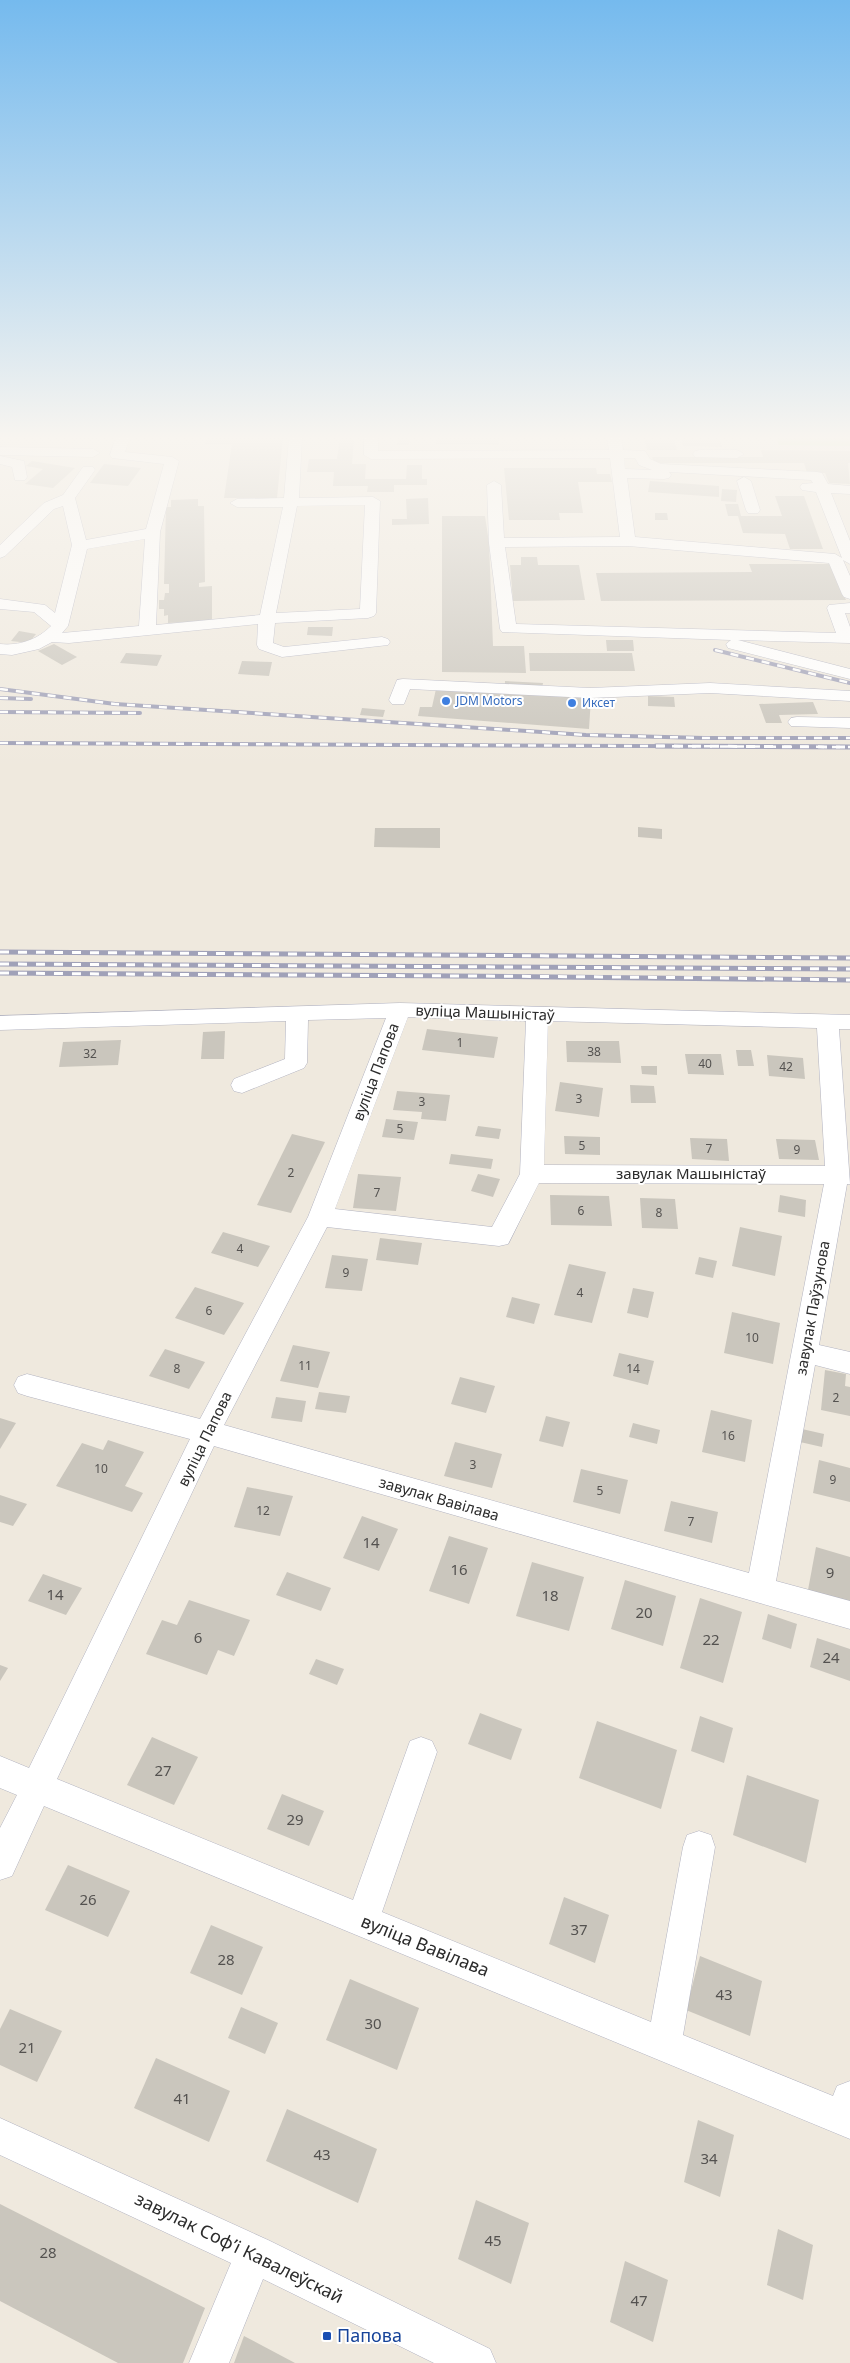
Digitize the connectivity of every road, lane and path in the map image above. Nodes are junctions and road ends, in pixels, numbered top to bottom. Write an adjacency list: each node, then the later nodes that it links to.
1 (79, 547): 13 (street)
2 (151, 547): 14 (street)
3 (282, 547): 12 (street)
4 (371, 547): 12 (street)
5 (498, 547): 15 (street)
6 (700, 547): 9 (street)
7 (845, 547): 8 (street)
8 (850, 559)
9 (850, 594)
10 (0, 604): 13 (street)
11 (850, 608): 16 (street)
12 (267, 619): 14 (street); 17 (street)
13 (54, 631): 14 (street); 18 (street)
14 (147, 631)
15 (719, 634): 16 (street); 19 (street)
16 (848, 638)
17 (382, 642)
18 (6, 650)
19 (850, 674)
20 (850, 696): 21 (street)
21 (398, 700)
22 (796, 722): 23 (street)
23 (850, 723)
24 (400, 1010): 25 (street, вуліца Машыністаў); 26 (street, вуліца Машыністаў); 32 (street, вуліца Папова)
25 (297, 1014): 28 (street, вуліца Машыністаў); 29 (street)
26 (538, 1014): 27 (street, вуліца Машыністаў); 30 (street)
27 (839, 1022): 31 (street, завулак Паўзунова)
28 (0, 1023)
29 (242, 1085)
30 (532, 1174): 31 (street, завулак Машыністаў); 32 (street)
31 (844, 1175): 33 (street, завулак Паўзунова)
32 (320, 1217): 36 (street, вуліца Папова)
33 (806, 1352): 34 (street); 37 (street, завулак Паўзунова)
34 (850, 1363)
35 (27, 1385): 36 (street, завулак Вавілава)
36 (206, 1432): 37 (street, завулак Вавілава); 41 (street, вуліца Папова)
37 (760, 1591): 38 (street, завулак Вавілава)
38 (850, 1615)
39 (421, 1752): 44 (street)
40 (0, 1772): 41 (street, вуліца Вавілава)
41 (38, 1786): 43 (street, вуліца Папова); 44 (street, вуліца Вавілава)
42 (699, 1847): 45 (street)
43 (0, 1864)
44 (363, 1920): 45 (street, вуліца Вавілава)
45 (664, 2044): 46 (street, вуліца Вавілава)
46 (849, 2113)
47 (0, 2136): 48 (street, завулак Софʼі Кавалеўскай)
48 (254, 2254): 49 (street); 50 (street, завулак Софʼі Кавалеўскай)
49 (209, 2363)
50 (476, 2363)

